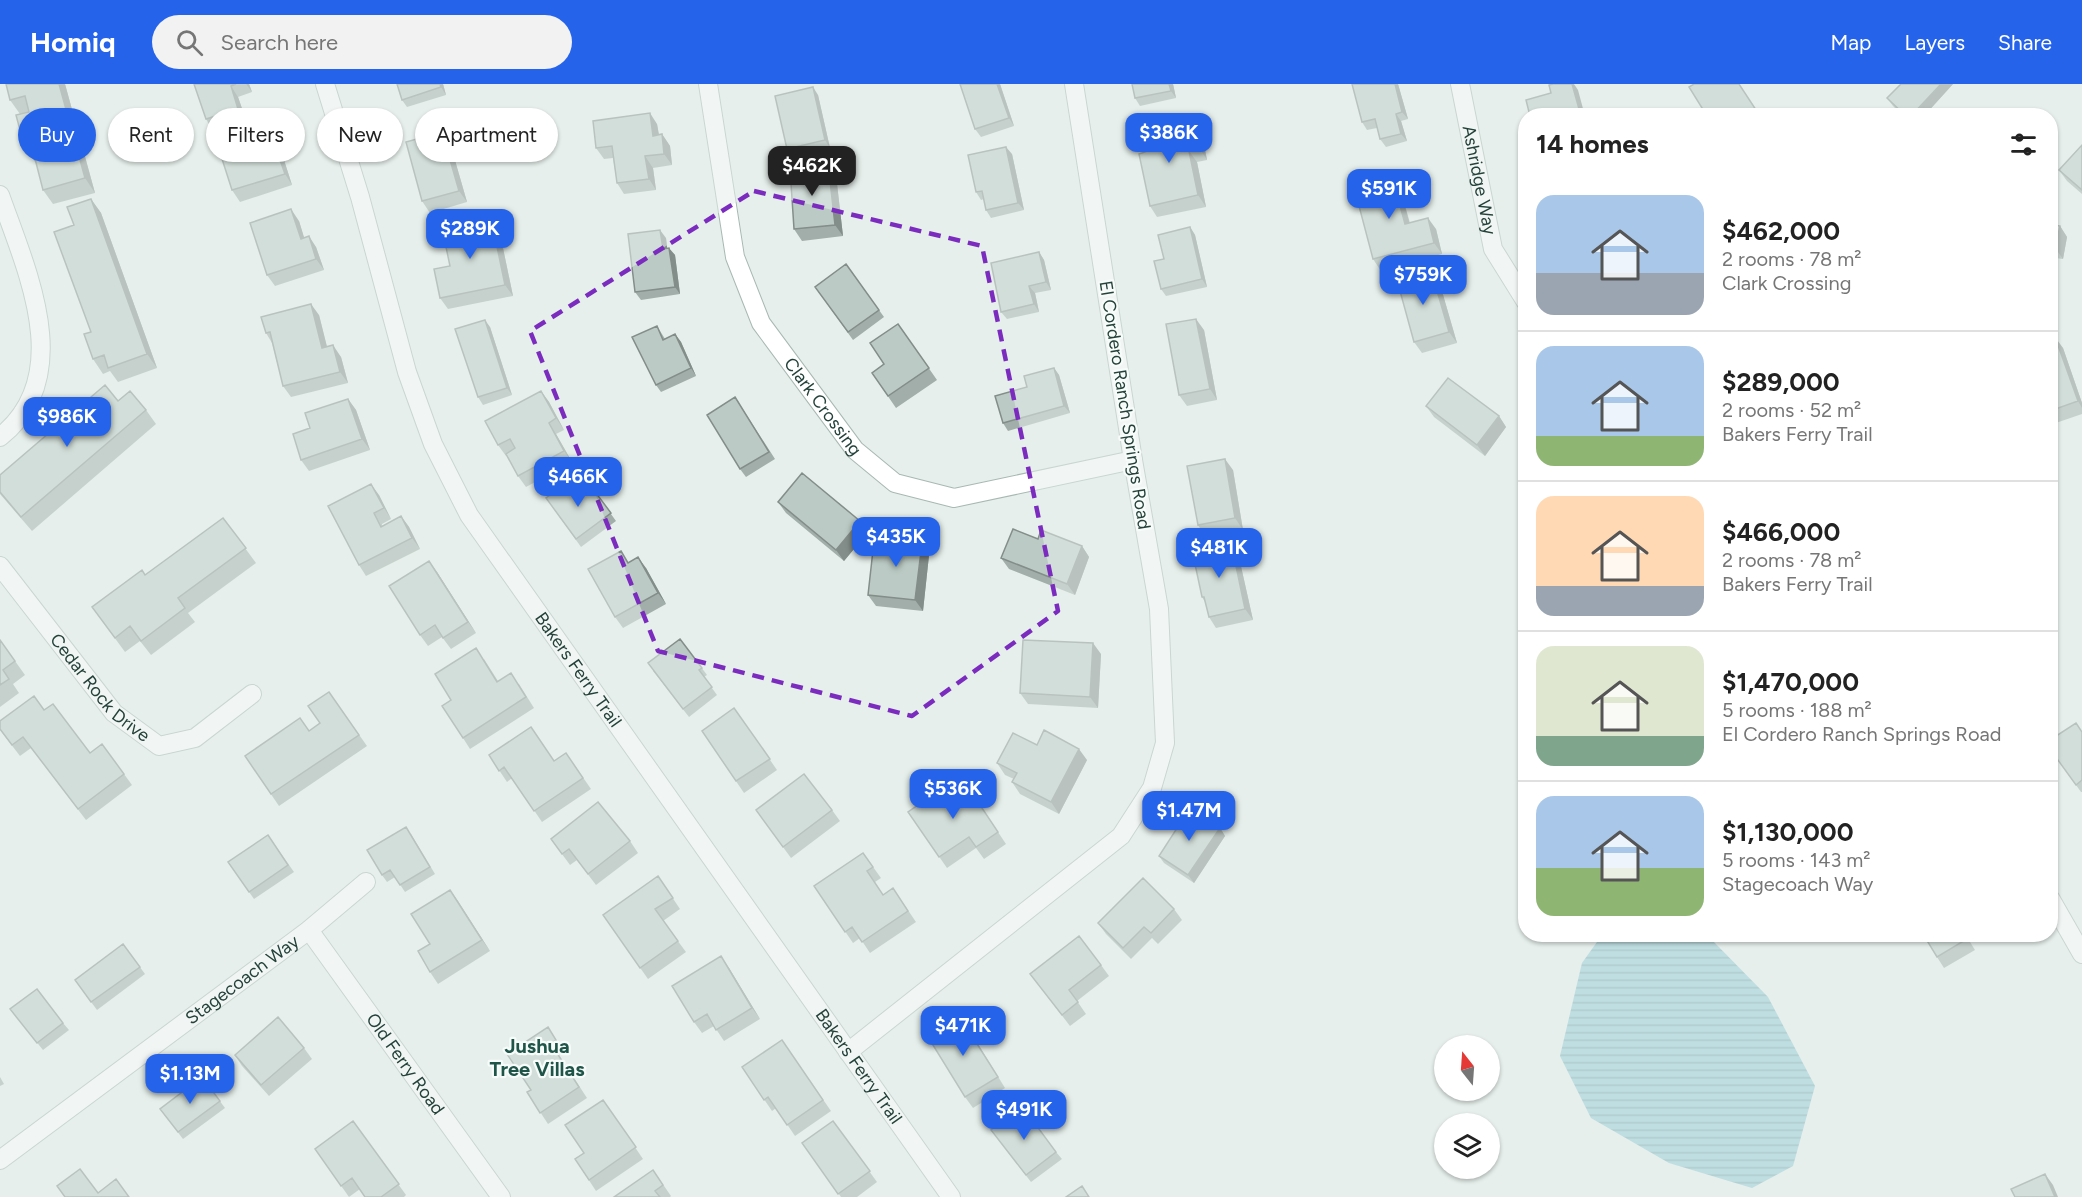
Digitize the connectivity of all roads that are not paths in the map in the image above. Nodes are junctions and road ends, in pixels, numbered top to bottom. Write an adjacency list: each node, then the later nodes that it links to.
1 (325, 84): 15 (street, Bakers Ferry Trail)
2 (708, 84): 8 (street, Clark Crossing)
3 (1074, 84): 8 (street, El Cordero Ranch Springs Road)
4 (1460, 84): 6 (street, Ashridge Way)
5 (0, 195): 7 (street)
6 (1518, 289)
7 (0, 437)
8 (1133, 460): 15 (street, El Cordero Ranch Springs Road)
9 (0, 566): 10 (street, Cedar Rock Drive)
10 (252, 694)
11 (366, 882): 13 (street, Stagecoach Way)
12 (2058, 912): 14 (street)
13 (309, 930): 16 (street, Stagecoach Way); 17 (street, Old Ferry Road)
14 (2082, 954)
15 (848, 1052): 18 (street, Bakers Ferry Trail)
16 (0, 1161)
17 (501, 1197)
18 (951, 1197)

